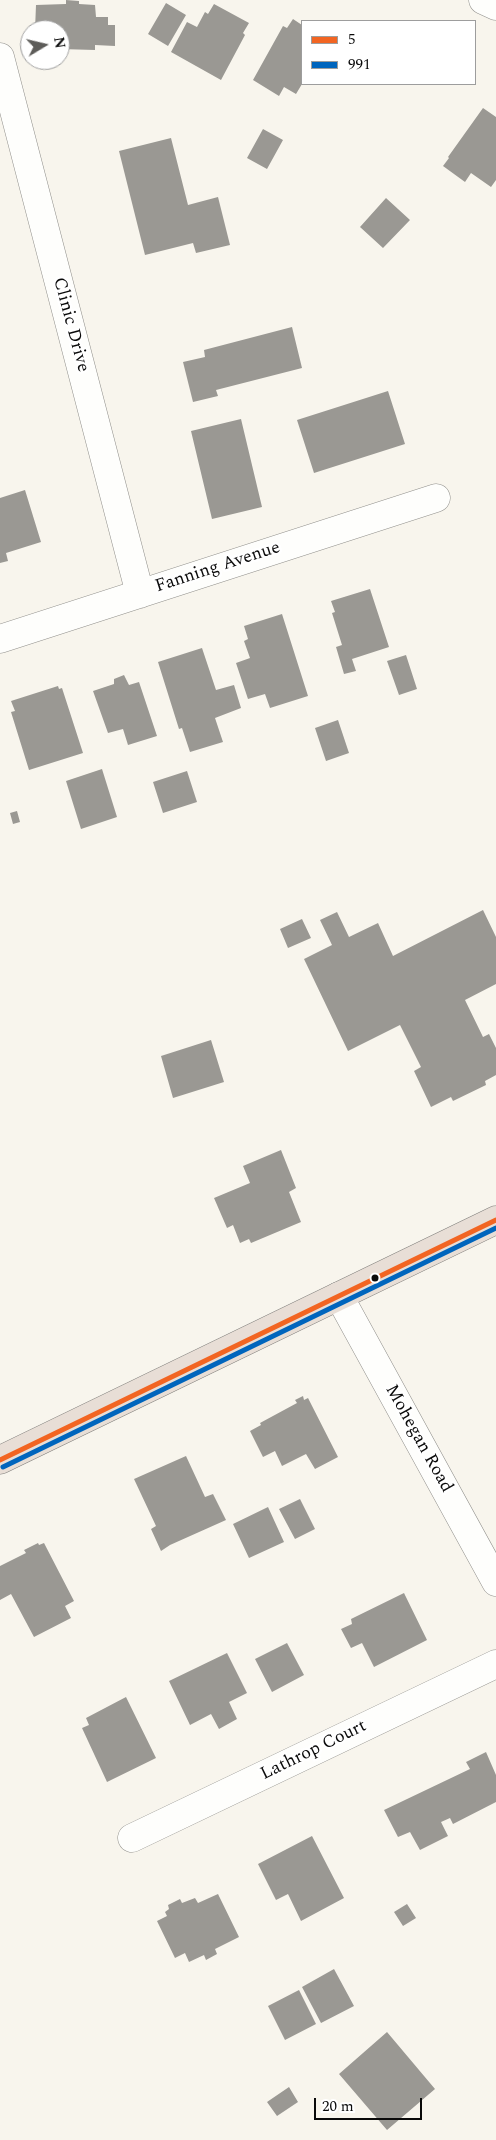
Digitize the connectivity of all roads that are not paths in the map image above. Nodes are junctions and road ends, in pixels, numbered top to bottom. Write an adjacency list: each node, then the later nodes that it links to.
1 (483, 0): 2 (street)
2 (496, 6)
3 (0, 57): 5 (street, Clinic Drive)
4 (436, 498): 5 (street, Fanning Avenue)
5 (140, 594): 6 (street, Fanning Avenue)
6 (0, 639)
7 (496, 1220): 8 (highway)
8 (339, 1296): 9 (highway); 10 (street, Mohegan Road)
9 (0, 1460)
10 (496, 1582)
11 (496, 1664): 12 (street, Lathrop Court)
12 (132, 1838)

